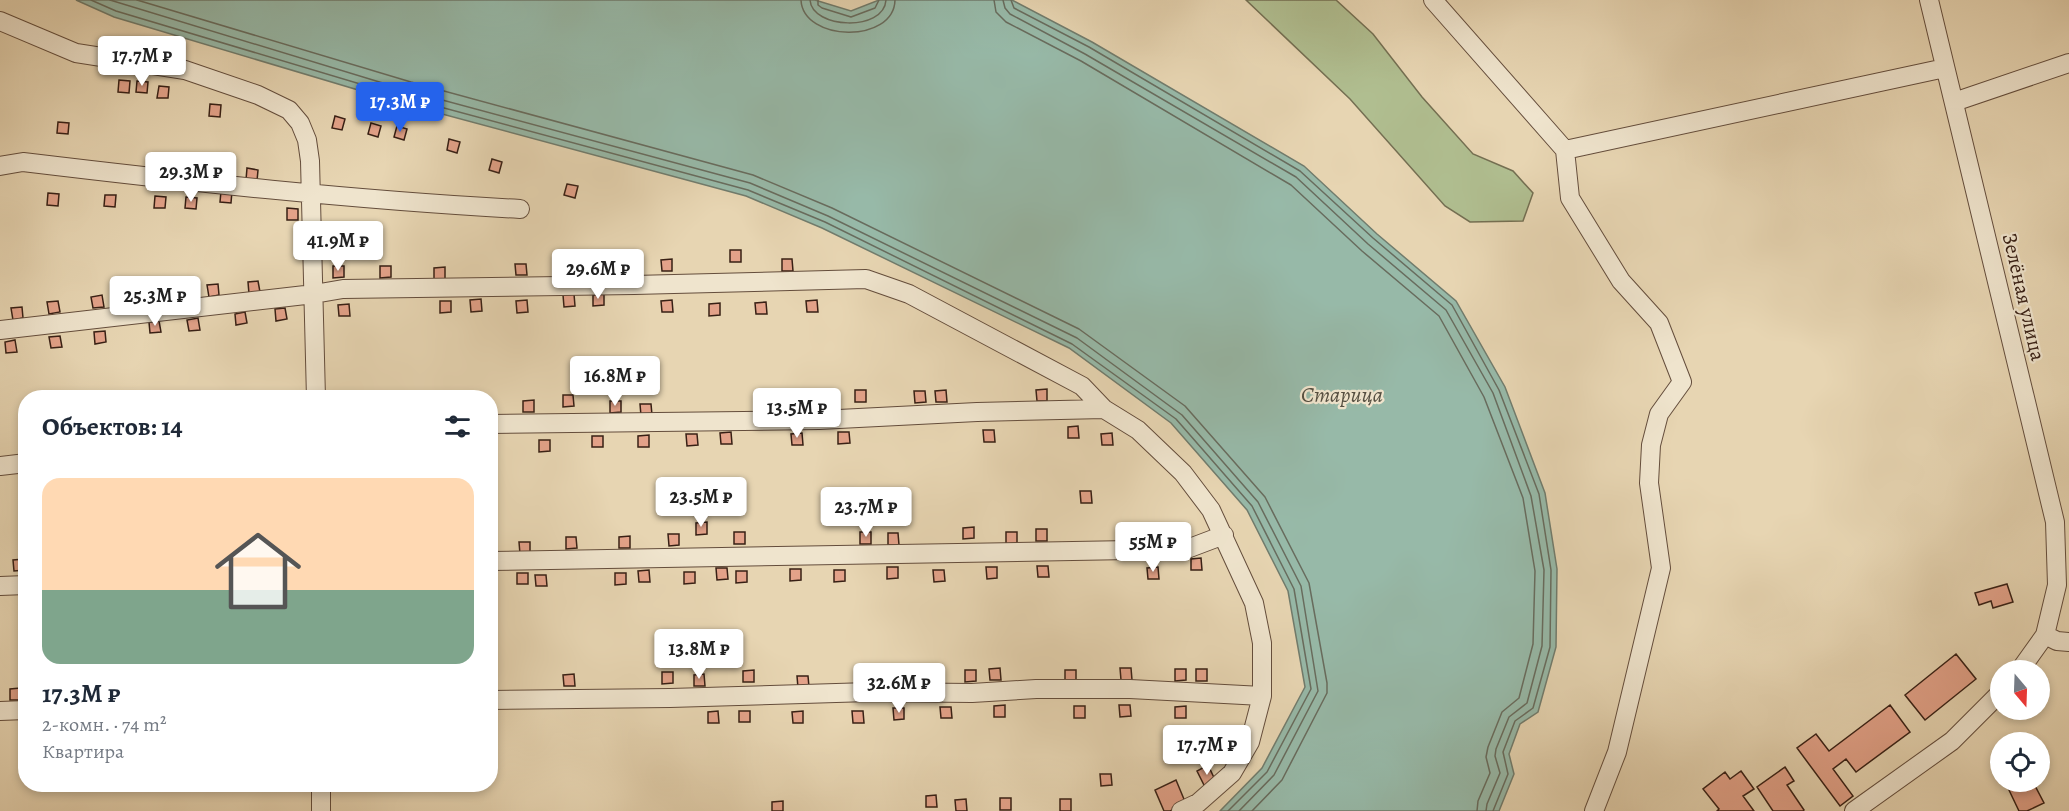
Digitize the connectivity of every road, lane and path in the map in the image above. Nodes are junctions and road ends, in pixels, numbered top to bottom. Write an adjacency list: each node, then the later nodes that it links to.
1 (1433, 0): 7 (street)
2 (1929, 0): 5 (street, Зелёная улица)
3 (0, 21): 9 (street)
4 (2069, 63): 6 (street)
5 (1945, 69): 6 (street, Зелёная улица); 7 (street)
6 (1954, 102): 22 (street, Зелёная улица)
7 (1565, 150): 33 (street)
8 (0, 166): 9 (street)
9 (311, 193): 10 (street); 11 (street)
10 (520, 209)
11 (314, 294): 12 (street); 13 (street); 14 (street)
12 (0, 330)
13 (316, 390)
14 (1104, 409): 15 (street); 18 (street)
15 (498, 424)
16 (18, 464): 17 (street)
17 (0, 466)
18 (1224, 535): 19 (street); 25 (street)
19 (498, 561)
20 (18, 585): 21 (street)
21 (0, 586)
22 (2045, 635): 23 (street); 24 (street, Зелёная улица)
23 (2069, 642)
24 (2027, 660)
25 (1262, 696): 26 (street); 32 (street)
26 (498, 700)
27 (1990, 703): 34 (street)
28 (18, 710): 29 (street)
29 (0, 711)
30 (321, 792): 31 (street)
31 (321, 811)
32 (1181, 811)
33 (1594, 811)
34 (1854, 811)

